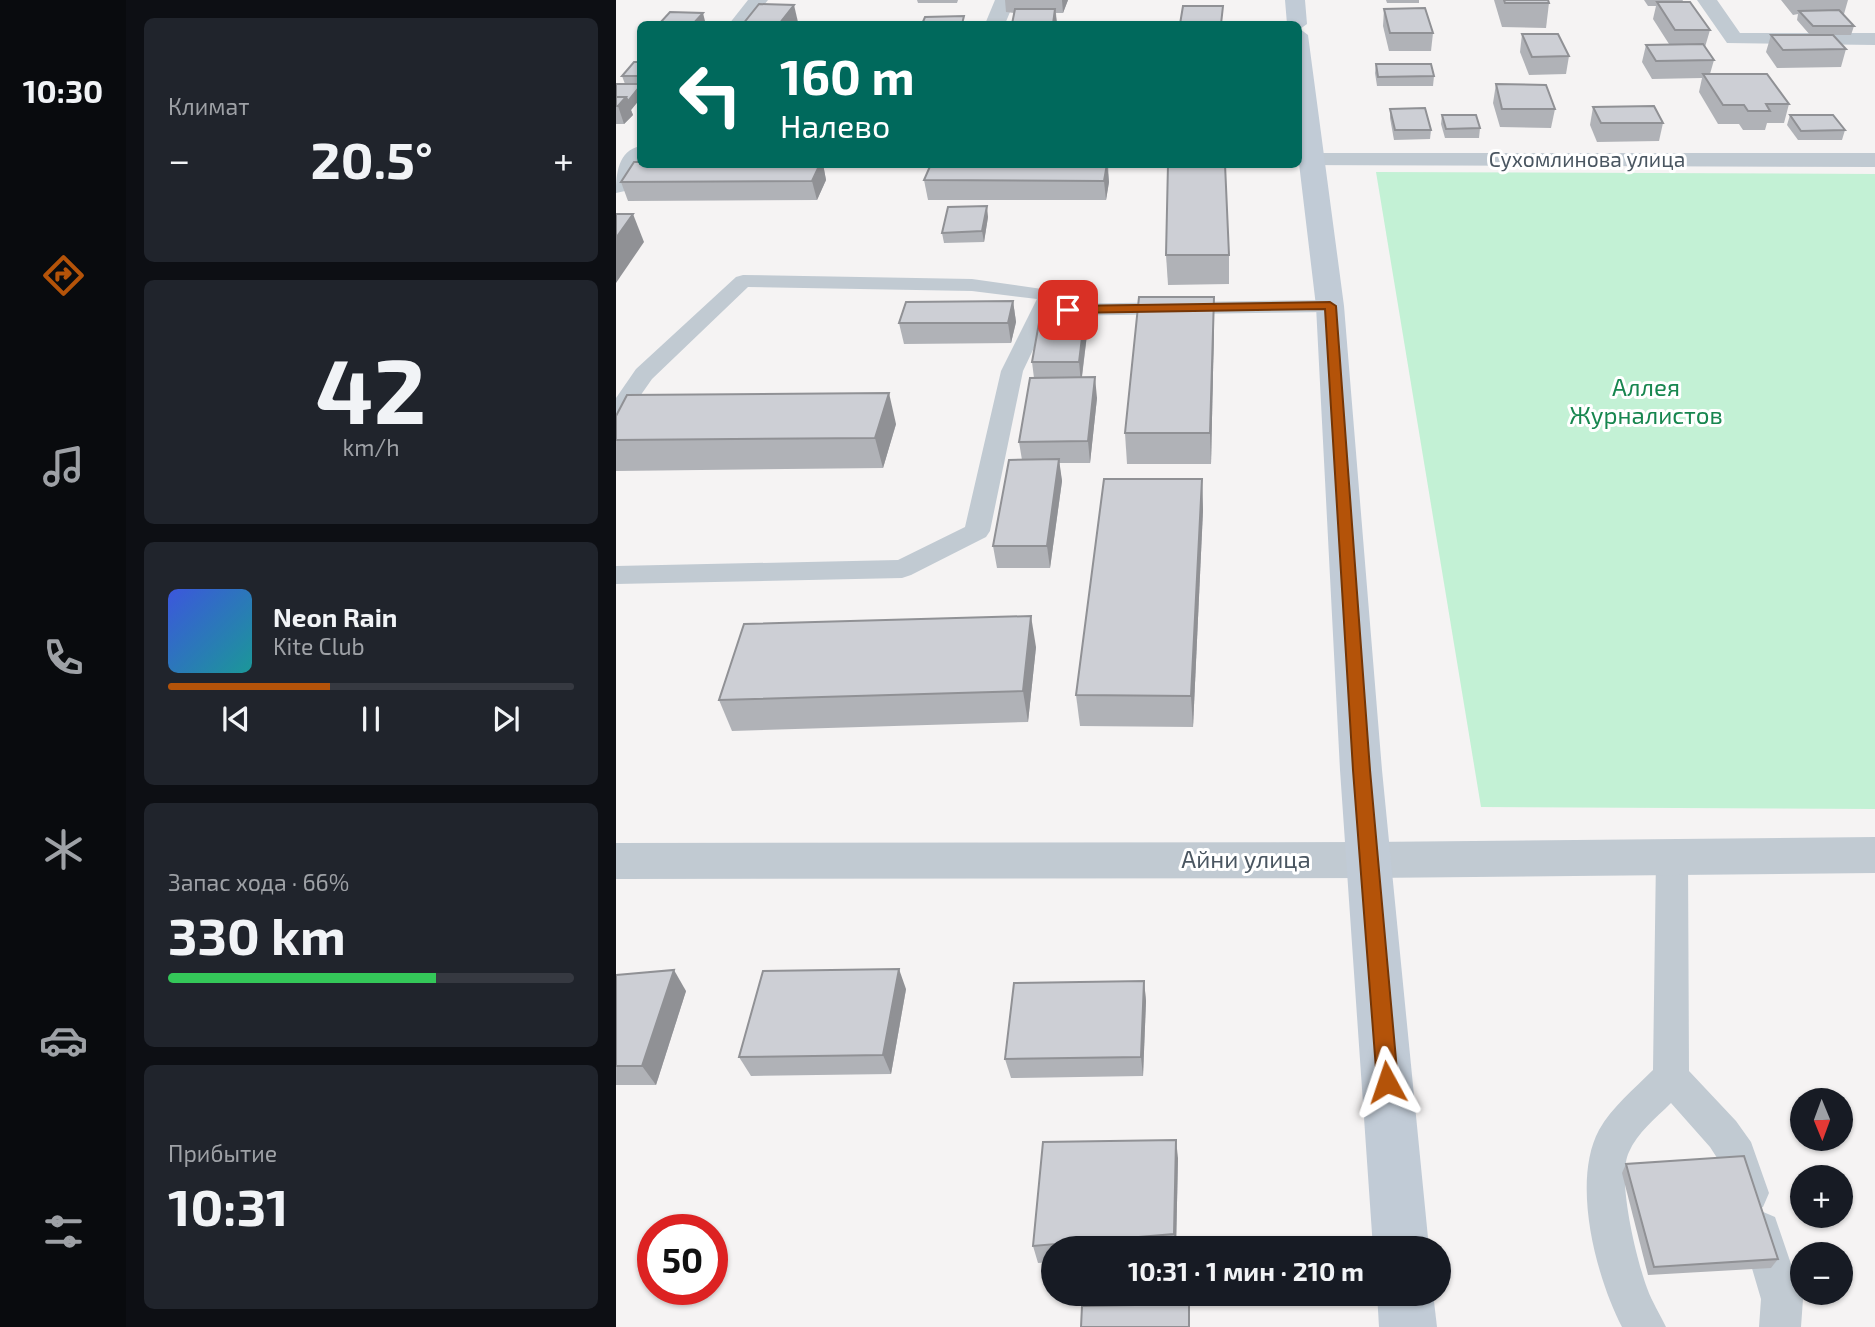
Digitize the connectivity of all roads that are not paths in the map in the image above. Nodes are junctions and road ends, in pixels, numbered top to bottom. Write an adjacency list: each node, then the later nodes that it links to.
1 (758, 0): 5 (street)
2 (1005, 0): 6 (street)
3 (1295, 0): 7 (main road)
4 (1707, 0): 8 (street)
5 (741, 21)
6 (996, 21)
7 (1297, 21)
8 (1875, 39)
9 (1302, 106): 11 (main road)
10 (633, 157): 13 (street)
11 (1305, 160): 12 (street, Сухомлинова улица); 14 (main road)
12 (1875, 160)
13 (616, 186)
14 (1330, 306): 15 (lane); 23 (main road)
15 (1042, 310): 17 (lane); 19 (lane)
16 (616, 374): 17 (lane)
17 (644, 374): 18 (lane)
18 (616, 414)
19 (616, 575)
20 (1875, 855): 21 (street, Айни улица)
21 (1672, 858): 23 (street, Айни улица); 24 (lane)
22 (616, 860): 23 (street, Айни улица)
23 (1369, 860): 25 (main road)
24 (1671, 1077): 28 (lane); 29 (lane)
25 (1400, 1236)
26 (1406, 1306): 27 (main road)
27 (1408, 1327)
28 (1645, 1327)
29 (1780, 1327)

